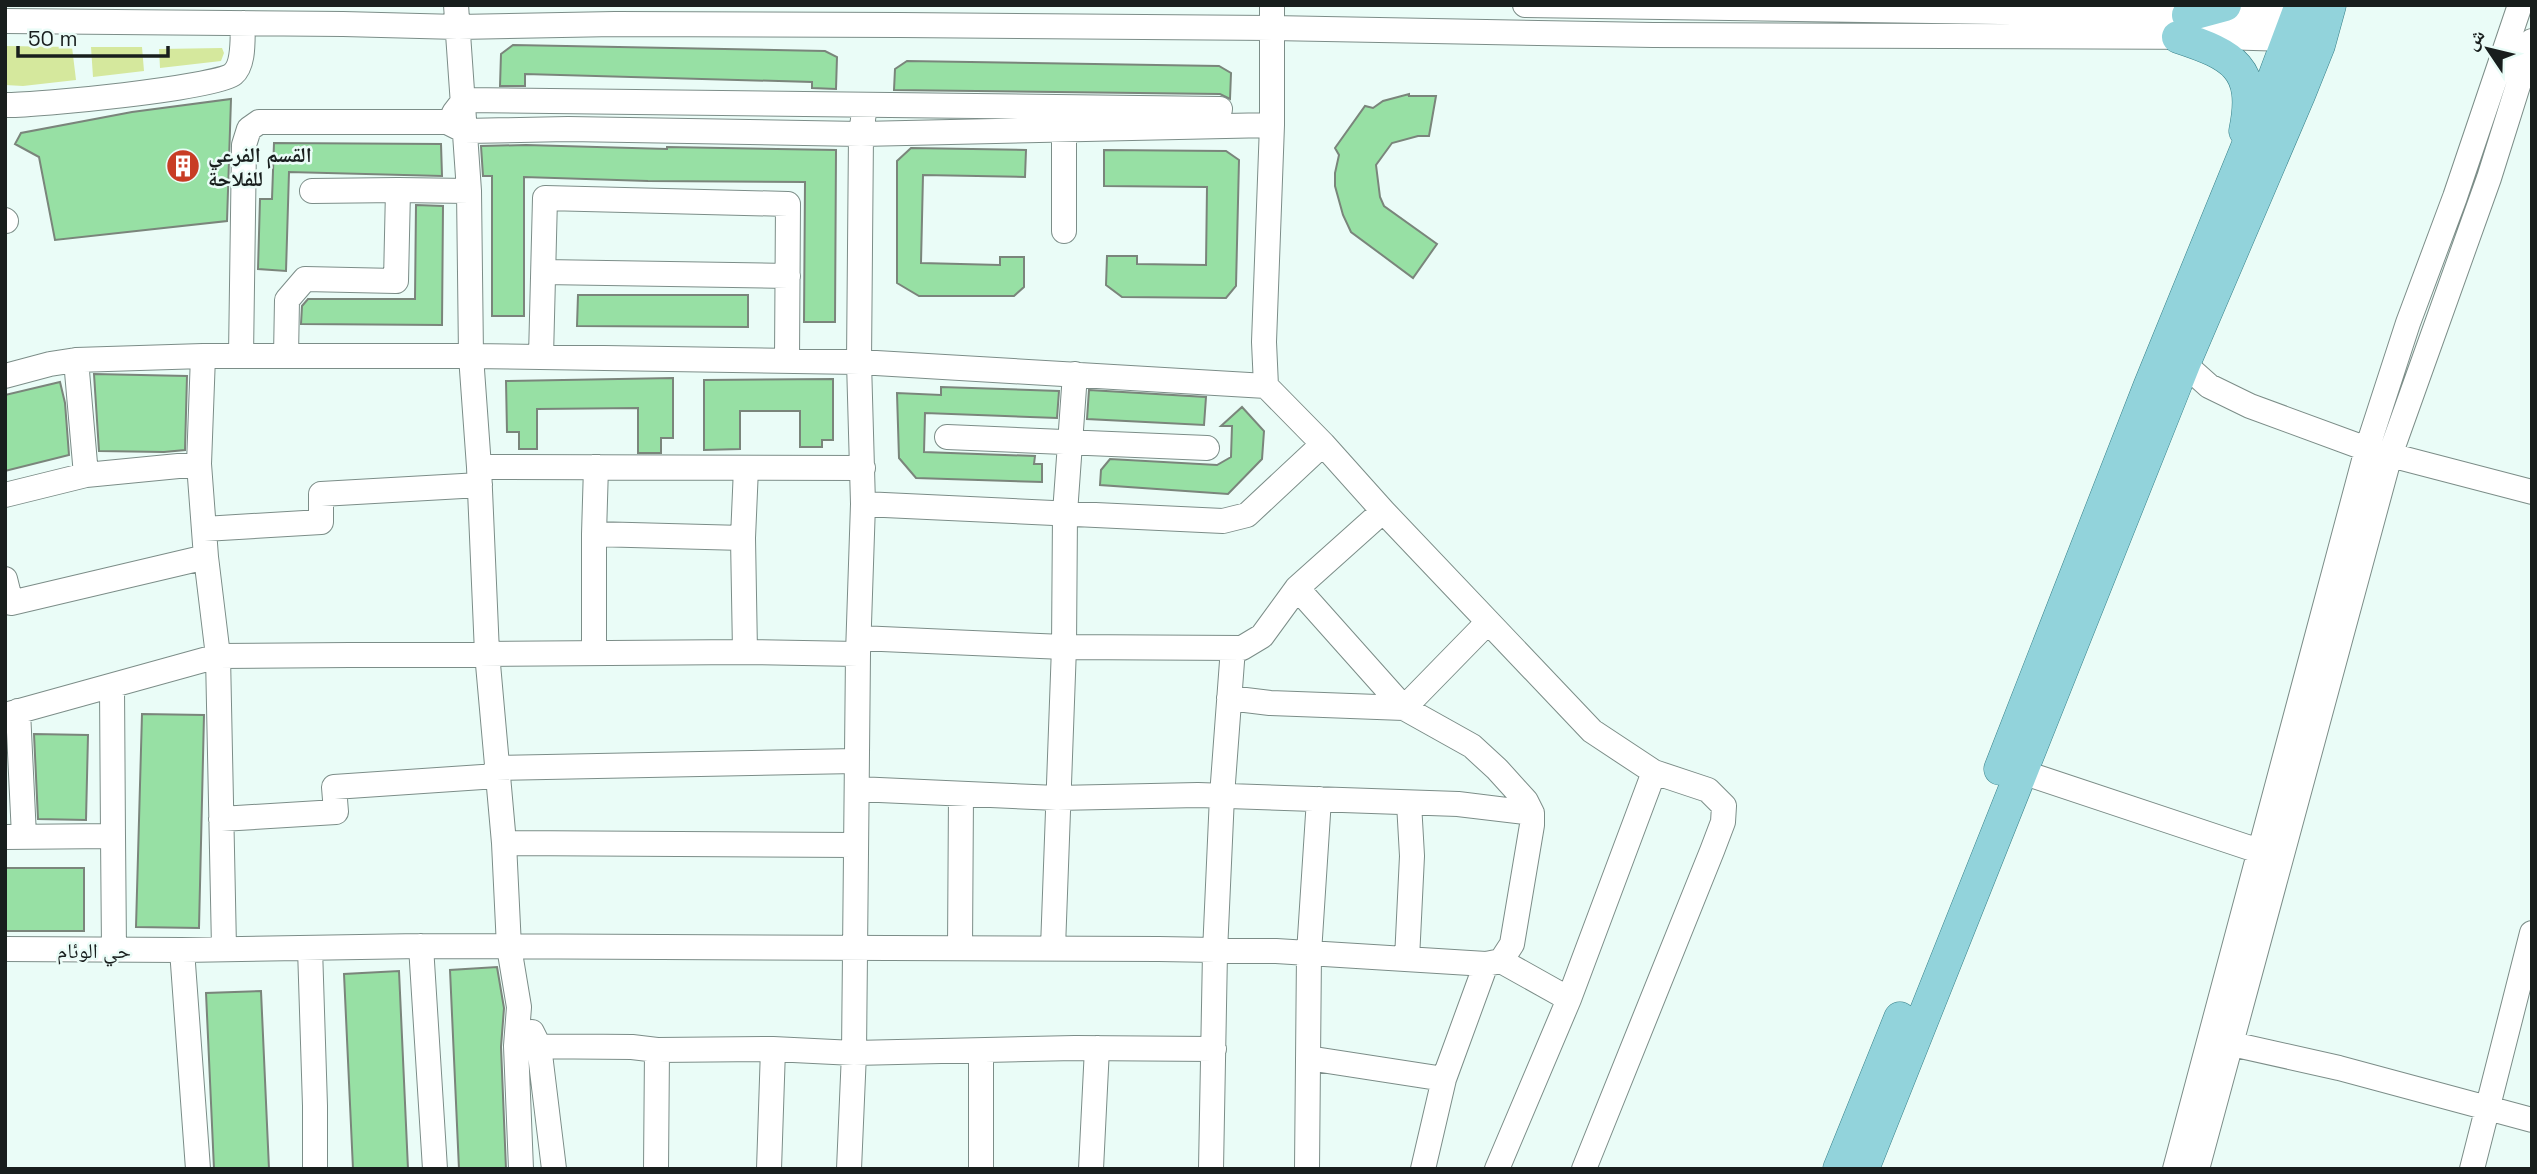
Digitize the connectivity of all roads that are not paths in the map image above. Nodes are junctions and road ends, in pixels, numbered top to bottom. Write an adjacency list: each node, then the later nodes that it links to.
1 (1525, 5): 4 (street)
2 (2225, 5): 7 (main road)
3 (2520, 5): 21 (street)
4 (1654, 6): 7 (street); 11 (street)
5 (457, 16): 6 (street); 9 (street); 14 (street)
6 (1272, 17): 11 (street); 18 (street)
7 (2171, 18): 10 (street); 11 (street); 26 (main road)
8 (5, 21): 9 (street)
9 (243, 23): 15 (street)
10 (2310, 23): 26 (main road); 34 (main road)
11 (1653, 35)
12 (2532, 41): 13 (street)
13 (2524, 91): 22 (street)
14 (464, 100): 16 (street); 19 (street)
15 (5, 105)
16 (864, 105): 17 (street); 20 (street)
17 (1064, 118): 18 (street); 20 (street); 27 (street)
18 (1271, 118): 41 (street)
19 (456, 126): 20 (street); 25 (street); 31 (street)
20 (861, 134): 38 (street)
21 (2464, 170): 22 (street); 46 (street)
22 (2489, 178): 46 (street)
23 (398, 190): 24 (street); 25 (street); 32 (street)
24 (312, 191)
25 (469, 191): 33 (street)
26 (2228, 194): 34 (main road)
27 (1064, 231)
28 (544, 272): 29 (street); 29 (street); 35 (street)
29 (788, 276): 37 (street)
30 (204, 356): 31 (street); 36 (street); 47 (street)
31 (241, 356): 32 (street)
32 (286, 356): 33 (street)
33 (471, 356): 35 (street); 52 (street)
34 (2175, 356): 46 (street); 79 (main road); 136 (main road)
35 (541, 357): 37 (street)
36 (76, 360): 40 (street); 51 (street)
37 (787, 360): 38 (street)
38 (859, 362): 39 (street); 50 (street)
39 (1075, 374): 41 (street); 43 (street)
40 (5, 376)
41 (1266, 386): 44 (street)
42 (947, 437): 43 (street)
43 (1072, 443): 45 (street); 57 (street)
44 (1323, 444): 56 (street); 57 (street)
45 (1207, 448)
46 (2378, 452): 53 (street); 92 (street)
47 (199, 464): 51 (street); 58 (street)
48 (596, 467): 49 (street); 52 (street); 59 (street)
49 (746, 468): 50 (street); 60 (street)
50 (863, 468): 55 (street)
51 (86, 475): 54 (street)
52 (480, 476): 58 (street); 69 (street)
53 (2532, 492)
54 (5, 495)
55 (863, 504): 57 (street); 65 (street)
56 (1383, 511): 62 (street); 64 (street)
57 (1065, 513): 66 (street)
58 (204, 529): 61 (street)
59 (594, 534): 60 (street); 70 (street)
60 (743, 538): 68 (street)
61 (206, 557): 63 (street); 71 (street)
62 (1297, 588): 67 (street); 74 (street)
63 (7, 595)
64 (1488, 622): 74 (street); 78 (street)
65 (859, 646): 66 (street); 68 (street); 76 (street)
66 (1064, 647): 67 (street); 83 (street)
67 (1233, 648): 73 (street)
68 (745, 652): 70 (street)
69 (487, 653): 70 (street); 71 (street); 77 (street)
70 (594, 653)
71 (218, 656): 72 (street); 87 (street)
72 (112, 687): 75 (street); 89 (street)
73 (1229, 698): 74 (street); 82 (street)
74 (1404, 708): 86 (street)
75 (12, 713): 88 (street)
76 (856, 761): 77 (street); 80 (street)
77 (497, 772): 87 (street); 90 (street)
78 (1654, 772): 108 (street); 135 (street)
79 (2022, 772): 92 (street); 137 (main road)
80 (857, 789): 81 (street); 91 (street)
81 (961, 794): 83 (street); 99 (street)
82 (1222, 796): 83 (street); 84 (street); 104 (street)
83 (1057, 797): 100 (street)
84 (1320, 799): 85 (street); 105 (street)
85 (1409, 803): 86 (street); 106 (street)
86 (1532, 813): 107 (street)
87 (221, 819): 97 (street)
88 (14, 836): 89 (street)
89 (113, 836): 102 (street)
90 (504, 843): 91 (street); 96 (street)
91 (855, 845): 95 (street)
92 (2271, 856): 109 (street)
93 (2532, 933): 119 (street)
94 (421, 946): 96 (street, حي الوئام); 98 (street, حي الوئام); 123 (street)
95 (854, 946): 96 (street, حي الوئام); 99 (street, حي الوئام); 116 (street)
96 (509, 947): 110 (street)
97 (224, 948): 98 (street, حي الوئام); 103 (street, حي الوئام)
98 (310, 948): 122 (street)
99 (960, 948): 100 (street, حي الوئام)
100 (1053, 948): 104 (street, حي الوئام)
101 (5, 949): 102 (street, حي الوئام)
102 (114, 950): 103 (street, حي الوئام)
103 (182, 950): 121 (street)
104 (1215, 952): 105 (street, حي الوئام); 113 (street)
105 (1309, 953): 106 (street, حي الوئام); 117 (street)
106 (1407, 959): 107 (street, حي الوئام)
107 (1494, 962): 108 (street); 118 (street)
108 (1569, 999): 134 (street)
109 (2220, 1040): 119 (street); 138 (street); 139 (street)
110 (527, 1046): 114 (street); 124 (street); 125 (street)
111 (1097, 1048): 113 (street); 115 (street); 130 (street)
112 (773, 1049): 114 (street); 116 (street); 127 (street)
113 (1214, 1049): 131 (street)
114 (656, 1050): 126 (street)
115 (981, 1051): 116 (street); 129 (street)
116 (854, 1053): 128 (street)
117 (1308, 1058): 118 (street); 132 (street)
118 (1444, 1079): 133 (street)
119 (2487, 1108): 120 (street); 140 (street)
120 (2532, 1120)
121 (198, 1169)
122 (315, 1169)
123 (435, 1169)
124 (521, 1169)
125 (554, 1169)
126 (656, 1169)
127 (769, 1169)
128 (849, 1169)
129 (981, 1169)
130 (1091, 1169)
131 (1211, 1169)
132 (1307, 1169)
133 (1423, 1169)
134 (1497, 1169)
135 (1584, 1169)
136 (1839, 1169)
137 (1863, 1169)
138 (2175, 1169)
139 (2197, 1169)
140 (2472, 1169)

